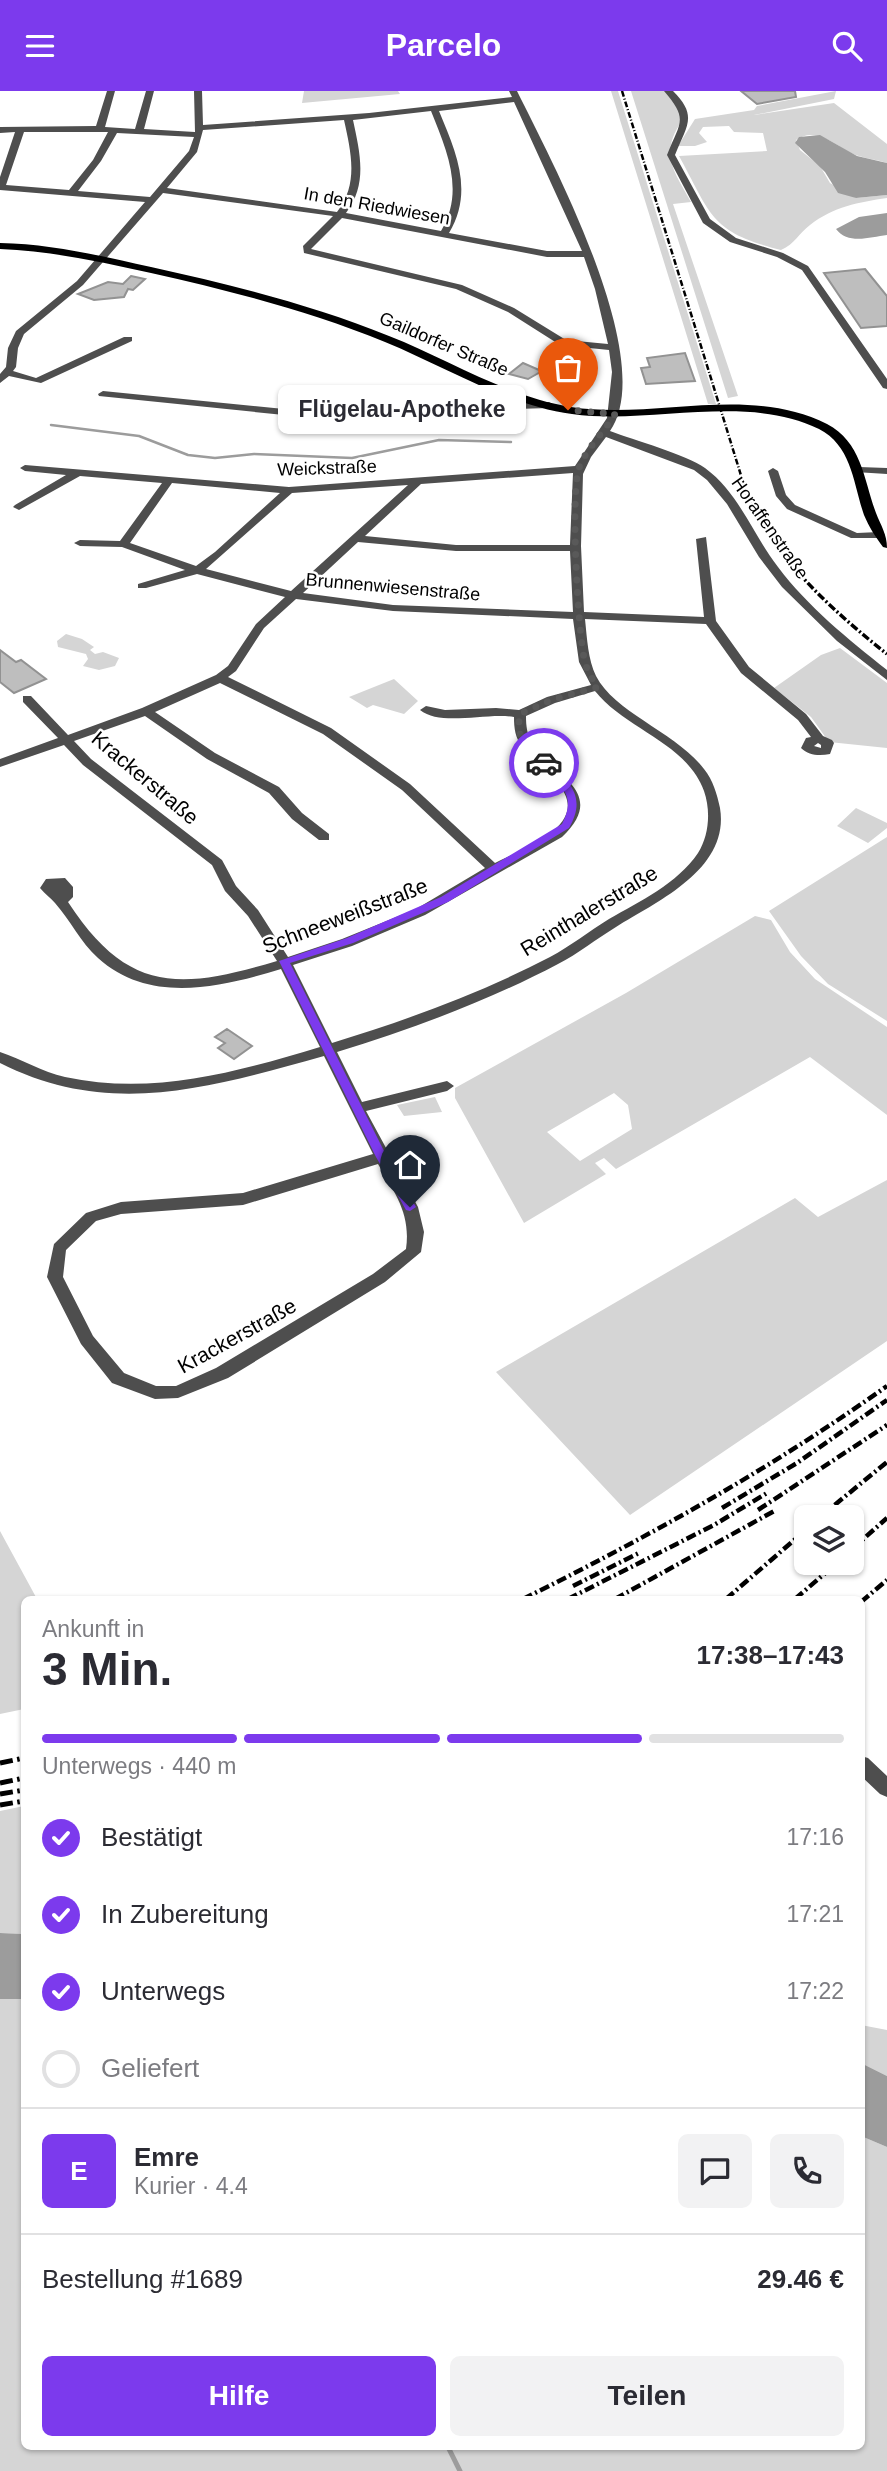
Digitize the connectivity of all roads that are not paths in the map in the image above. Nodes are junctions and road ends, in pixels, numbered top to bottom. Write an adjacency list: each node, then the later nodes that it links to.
1 (111, 91): 8 (street)
2 (150, 91): 12 (street)
3 (198, 91): 13 (street)
4 (668, 91): 26 (street)
5 (515, 95): 6 (street); 21 (street)
6 (434, 109): 7 (street); 19 (street)
7 (348, 118): 13 (street); 18 (street)
8 (100, 129): 10 (street); 11 (street)
9 (0, 130): 10 (street)
10 (20, 130): 14 (street)
11 (114, 130): 12 (street); 16 (street)
12 (139, 131): 13 (street)
13 (199, 132): 15 (street)
14 (1, 187): 16 (street)
15 (162, 190): 17 (street); 18 (street, In den Riedwiesen)
16 (72, 192): 17 (street)
17 (152, 200): 22 (street)
18 (341, 215): 19 (street, In den Riedwiesen); 24 (street)
19 (444, 234): 21 (street, In den Riedwiesen)
20 (0, 246): 22 (main road, Gaildorfer Straße)
21 (586, 254): 24 (street)
22 (102, 259): 25 (street); 28 (main road, Gaildorfer Straße)
23 (128, 339): 25 (street)
24 (613, 347): 29 (street)
25 (4, 376)
26 (887, 386)
27 (103, 394): 28 (street)
28 (548, 405): 29 (main road, Gaildorfer Straße)
29 (615, 414): 30 (street); 36 (main road, Gaildorfer Straße)
30 (604, 432): 32 (street); 53 (street, Horaffenstraße)
31 (25, 468): 35 (street, Weickstraße)
32 (578, 469): 39 (street, Weickstraße); 47 (street)
33 (773, 471): 44 (street)
34 (887, 471): 36 (street)
35 (77, 473): 38 (street, Weickstraße); 41 (street)
36 (861, 476): 37 (street); 44 (main road, Gaildorfer Straße)
37 (887, 478)
38 (169, 480): 40 (street, Weickstraße); 46 (street)
39 (418, 481): 40 (street, Weickstraße); 42 (street)
40 (289, 490): 48 (street)
41 (19, 507)
42 (354, 538): 47 (street); 50 (street)
43 (702, 539): 52 (street)
44 (883, 540)
45 (80, 543): 46 (street, Brunnenwiesenstraße)
46 (123, 544): 48 (street, Brunnenwiesenstraße)
47 (577, 548): 51 (street)
48 (197, 570): 49 (street); 50 (street, Brunnenwiesenstraße)
49 (142, 586)
50 (292, 595): 51 (street, Brunnenwiesenstraße); 54 (street)
51 (581, 618): 52 (street, Brunnenwiesenstraße); 55 (street)
52 (710, 621): 61 (street)
53 (887, 676)
54 (220, 678): 57 (street); 64 (street)
55 (598, 687): 59 (street); 67 (street, Reinthalerstraße)
56 (27, 699): 60 (street, Krackerstraße)
57 (145, 711): 60 (street); 63 (street)
58 (426, 711): 59 (street)
59 (520, 714): 64 (street, Schneeweißstraße)
60 (67, 739): 62 (street); 66 (street, Krackerstraße)
61 (819, 739)
62 (0, 763)
63 (324, 837)
64 (494, 869): 66 (street, Schneeweißstraße)
65 (61, 901): 66 (street, Schneeweißstraße)
66 (284, 961): 67 (street, Krackerstraße)
67 (329, 1049): 68 (street, Reinthalerstraße); 70 (street, Krackerstraße)
68 (0, 1057)
69 (447, 1086): 70 (street)
70 (359, 1108): 71 (street, Krackerstraße)
71 (382, 1157): 71 (street, Krackerstraße)
72 (865, 1768): 73 (street)
73 (887, 1788)

